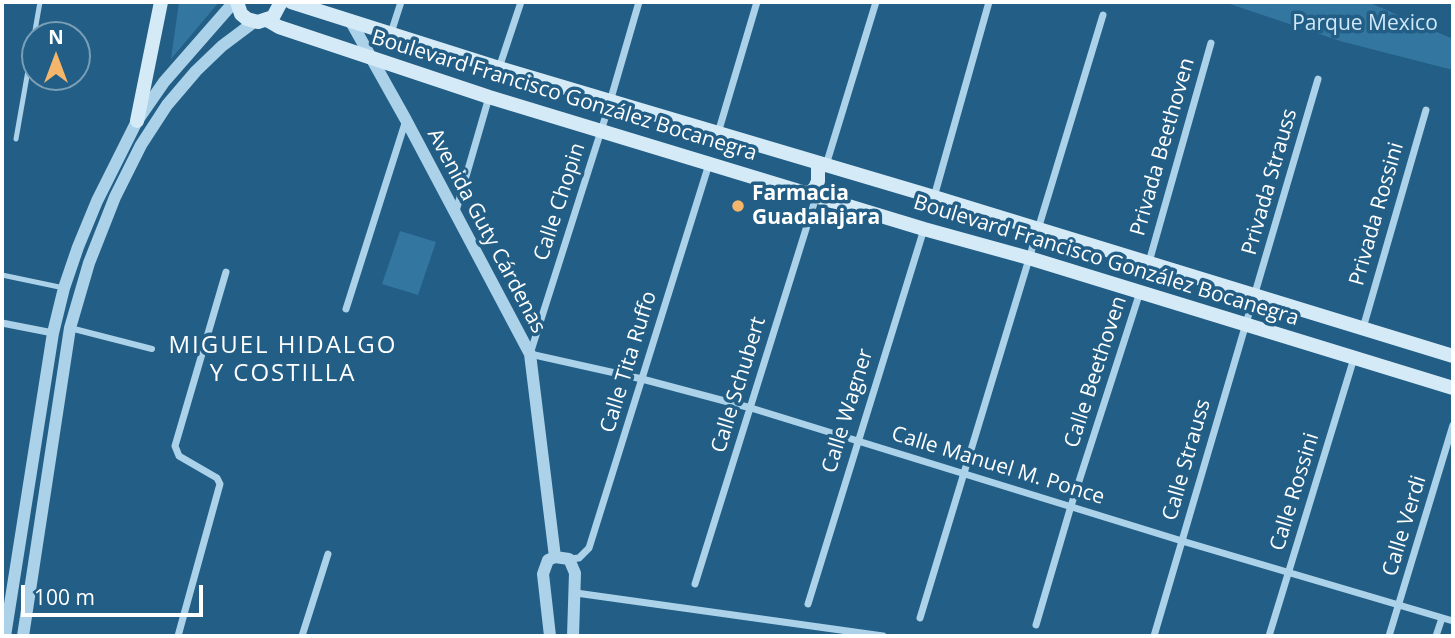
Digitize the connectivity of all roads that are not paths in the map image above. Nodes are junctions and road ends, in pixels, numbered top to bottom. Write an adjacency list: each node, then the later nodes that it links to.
1 (40, 2): 27 (lane)
2 (161, 2): 24 (main road)
3 (236, 2): 14 (main road); 24 (street)
4 (281, 2): 14 (main road)
5 (291, 2): 13 (main road, Boulevard Francisco González Bocanegra)
6 (401, 2): 15 (street)
7 (521, 2): 18 (street)
8 (639, 2): 21 (street, Calle Chopin)
9 (757, 2): 26 (street)
10 (876, 2): 29 (street)
11 (989, 2): 31 (street)
12 (1103, 15): 34 (street)
13 (350, 20): 15 (main road, Boulevard Francisco González Bocanegra); 17 (street, Avenida Guty Cárdenas)
14 (261, 21): 17 (main road, Boulevard Francisco González Bocanegra); 45 (street)
15 (391, 33): 18 (main road, Boulevard Francisco González Bocanegra)
16 (1211, 43): 36 (street, Privada Beethoven)
17 (371, 58): 20 (main road, Boulevard Francisco González Bocanegra); 23 (street, Avenida Guty Cárdenas)
18 (499, 68): 21 (main road, Boulevard Francisco González Bocanegra)
19 (1318, 79): 41 (street, Privada Strauss)
20 (489, 97): 25 (main road, Boulevard Francisco González Bocanegra); 32 (street)
21 (611, 100): 25 (street, Calle Chopin); 26 (main road, Boulevard Francisco González Bocanegra)
22 (1426, 110): 46 (street, Privada Rossini)
23 (406, 120): 32 (street, Avenida Guty Cárdenas); 42 (street)
24 (137, 121): 39 (street)
25 (601, 131): 28 (main road, Boulevard Francisco González Bocanegra); 49 (street, Calle Chopin)
26 (718, 133): 29 (main road, Boulevard Francisco González Bocanegra)
27 (16, 139)
28 (709, 164): 30 (main road, Boulevard Francisco González Bocanegra); 52 (street, Calle Tita Ruffo)
29 (822, 164): 30 (main road); 31 (main road, Boulevard Francisco González Bocanegra)
30 (812, 195): 33 (main road, Boulevard Francisco González Bocanegra); 54 (street, Calle Schubert)
31 (934, 197): 34 (main road, Boulevard Francisco González Bocanegra)
32 (455, 215): 49 (street, Avenida Guty Cárdenas)
33 (924, 229): 35 (main road, Boulevard Francisco González Bocanegra); 56 (street, Calle Wagner)
34 (1038, 229): 35 (street); 36 (main road, Boulevard Francisco González Bocanegra)
35 (1029, 258): 40 (main road, Boulevard Francisco González Bocanegra); 57 (street)
36 (1149, 261): 41 (main road, Boulevard Francisco González Bocanegra)
37 (226, 272): 74 (street)
38 (2, 275): 39 (lane)
39 (64, 288): 47 (street)
40 (1140, 292): 44 (main road, Boulevard Francisco González Bocanegra); 58 (street, Calle Beethoven)
41 (1255, 294): 44 (street, Calle Strauss); 46 (main road, Boulevard Francisco González Bocanegra)
42 (346, 309)
43 (2, 323): 47 (street)
44 (1246, 324): 51 (main road, Boulevard Francisco González Bocanegra); 59 (street, Calle Strauss)
45 (70, 328): 48 (street); 73 (street)
46 (1363, 328): 50 (main road, Boulevard Francisco González Bocanegra)
47 (53, 333): 72 (street)
48 (152, 349)
49 (530, 354): 52 (street, Calle Manuel M. Ponce); 61 (street, Avenida Guty Cárdenas)
50 (1453, 356)
51 (1354, 358): 53 (main road, Boulevard Francisco González Bocanegra); 63 (street, Calle Rossini)
52 (642, 379): 54 (street, Calle Manuel M. Ponce); 62 (street, Calle Tita Ruffo)
53 (1453, 388)
54 (751, 408): 56 (street, Calle Manuel M. Ponce); 64 (street, Calle Schubert)
55 (1453, 425): 67 (street, Calle Verdi)
56 (856, 442): 57 (street, Calle Manuel M. Ponce); 66 (street, Calle Wagner)
57 (965, 474): 58 (street, Calle Manuel M. Ponce); 68 (street)
58 (1071, 506): 59 (street, Calle Manuel M. Ponce); 71 (street, Calle Beethoven)
59 (1182, 541): 63 (street, Calle Manuel M. Ponce); 79 (street, Calle Strauss)
60 (328, 554): 75 (street)
61 (555, 557): 62 (street); 76 (street, Avenida Guty Cárdenas)
62 (569, 559): 65 (street)
63 (1289, 574): 67 (street, Calle Manuel M. Ponce); 80 (street, Calle Rossini)
64 (695, 584)
65 (576, 593): 77 (street); 78 (street)
66 (808, 604)
67 (1399, 605): 69 (street, Calle Manuel M. Ponce); 81 (street, Calle Verdi)
68 (919, 618)
69 (1442, 618): 70 (street, Calle Manuel M. Ponce); 82 (street)
70 (1453, 621)
71 (1036, 625)
72 (5, 636)
73 (23, 636)
74 (178, 636)
75 (302, 636)
76 (550, 636)
77 (573, 636)
78 (883, 636)
79 (1154, 636)
80 (1269, 636)
81 (1389, 636)
82 (1436, 636)

